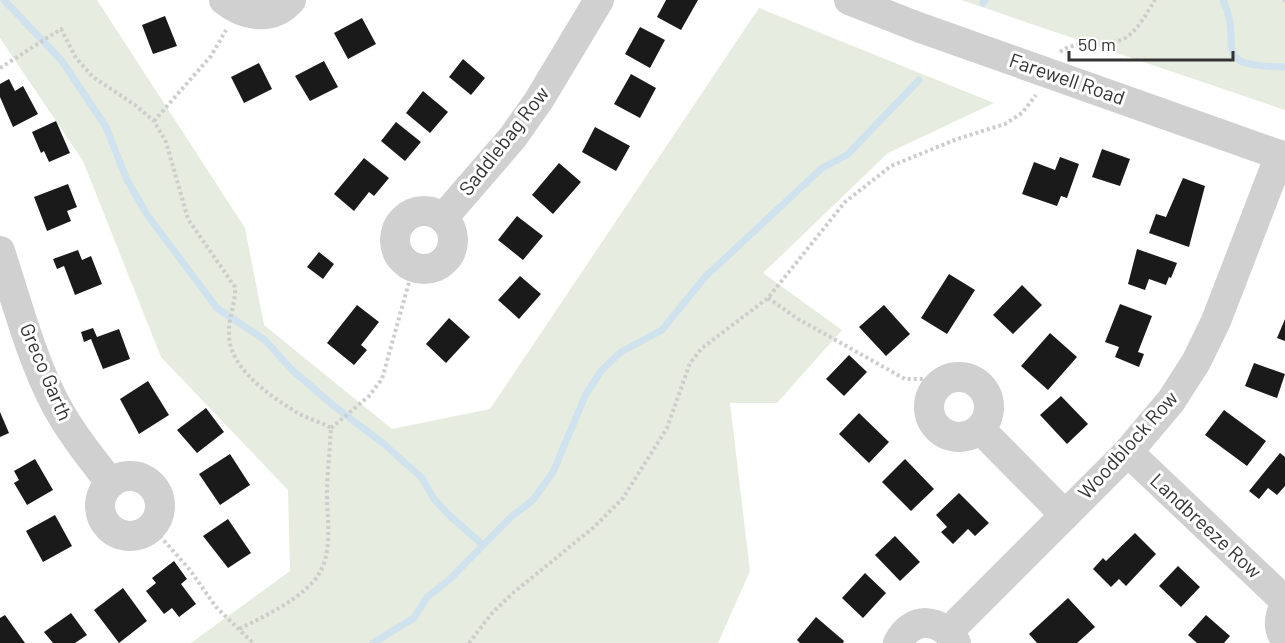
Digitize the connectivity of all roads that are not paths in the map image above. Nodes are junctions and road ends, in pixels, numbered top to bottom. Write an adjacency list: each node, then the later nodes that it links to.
1 (291, 0): 4 (street)
2 (598, 0): 6 (street, Saddlebag Row)
3 (849, 0): 5 (street, Farewell Road)
4 (230, 5)
5 (1282, 156): 9 (street, Woodblock Row)
6 (443, 218): 6 (street)
7 (0, 251): 10 (street, Greco Garth)
8 (980, 429): 8 (street); 11 (street)
9 (1128, 452): 11 (street, Woodblock Row); 12 (street, Landbreeze Row)
10 (110, 483): 10 (street)
11 (1065, 515): 14 (street, Woodblock Row)
12 (1285, 601)
13 (1285, 606): 15 (street)
14 (952, 637): 16 (street, Woodblock Row)
15 (1285, 639)
16 (898, 643)

